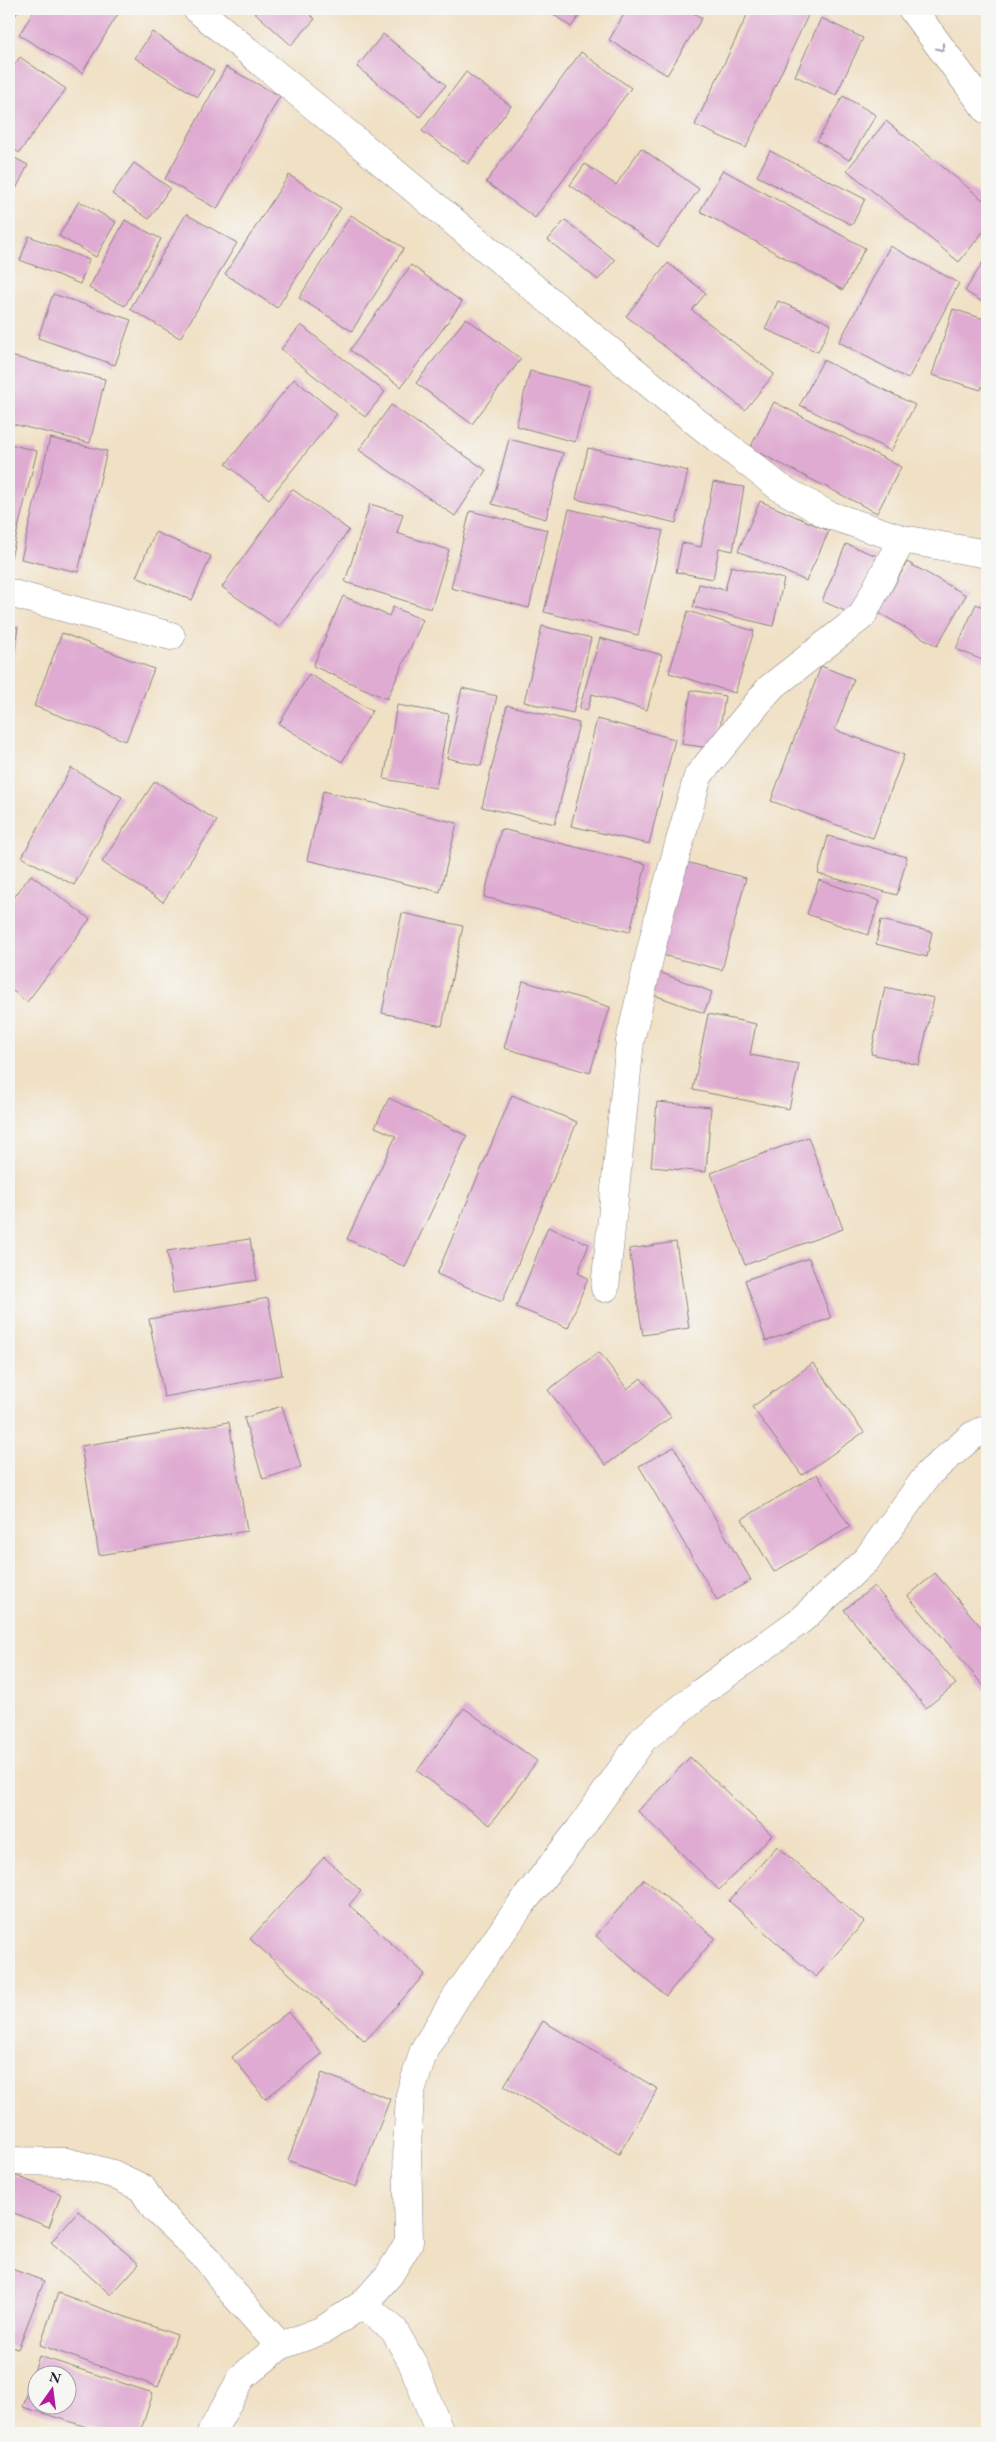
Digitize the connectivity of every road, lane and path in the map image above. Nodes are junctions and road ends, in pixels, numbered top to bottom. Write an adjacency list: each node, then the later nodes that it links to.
1 (197, 9): 4 (street)
2 (912, 9): 3 (street, one-way to 3)
3 (987, 110)
4 (902, 539): 5 (street); 8 (street)
5 (987, 554)
6 (9, 593): 7 (street)
7 (171, 636)
8 (606, 1288)
9 (987, 1430): 11 (street)
10 (9, 2161): 12 (street)
11 (363, 2304): 12 (street); 14 (street)
12 (280, 2346): 13 (street)
13 (211, 2433)
14 (440, 2433)

